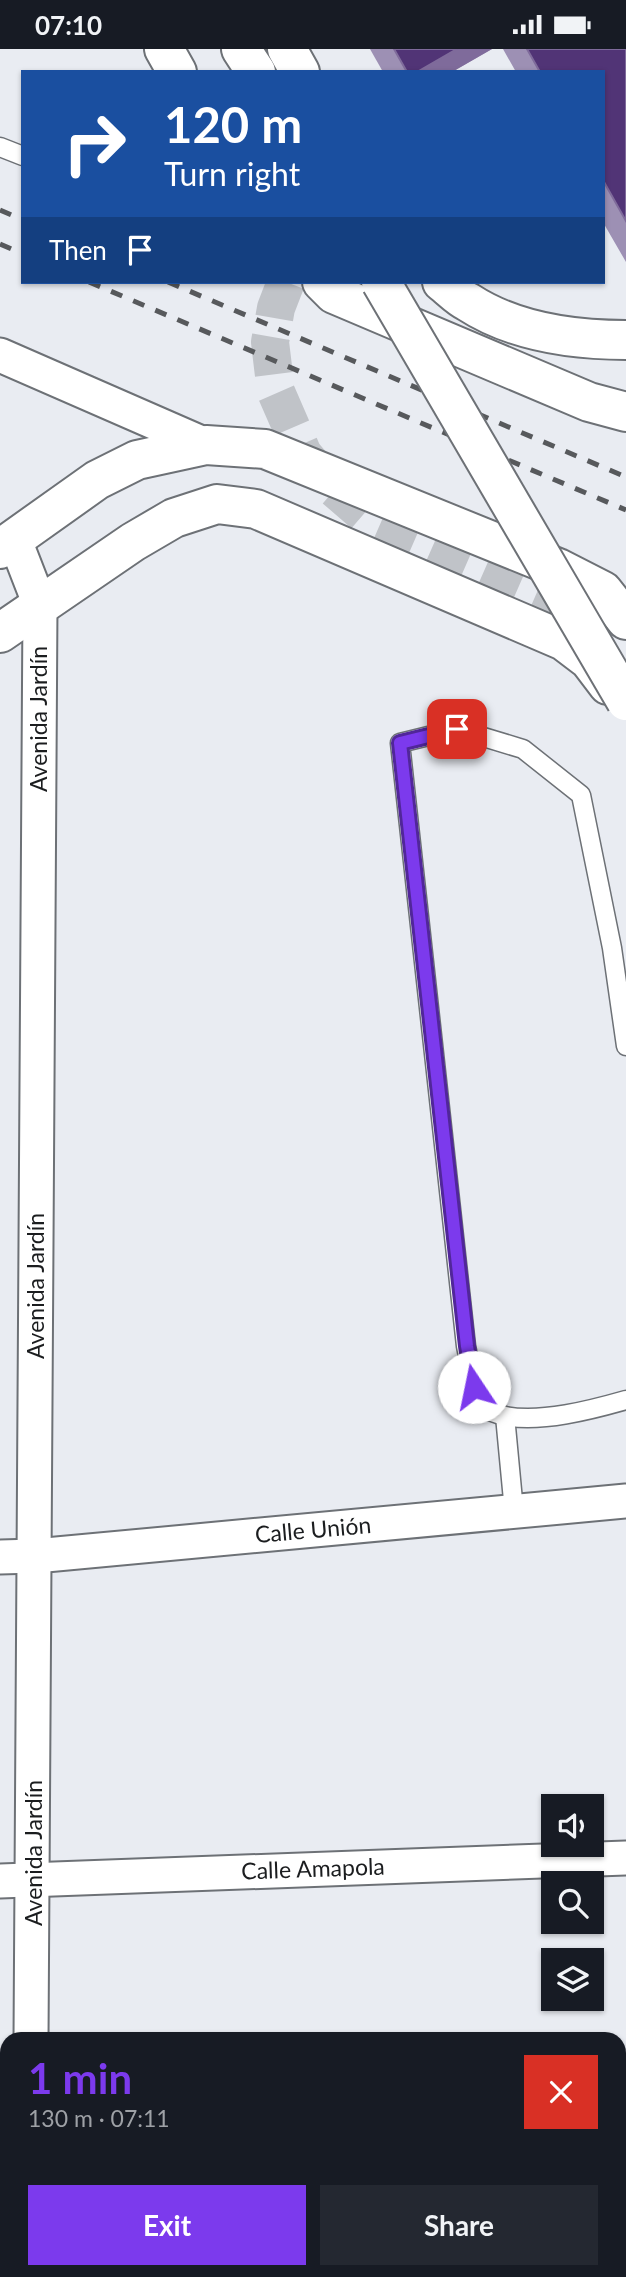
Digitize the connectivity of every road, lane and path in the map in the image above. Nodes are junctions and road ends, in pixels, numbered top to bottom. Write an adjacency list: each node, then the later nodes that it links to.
1 (164, 49): 4 (street)
2 (241, 49): 5 (street)
3 (286, 49): 6 (street)
4 (176, 70)
5 (255, 70)
6 (299, 70)
7 (0, 147): 8 (lane)
8 (21, 155)
9 (324, 284): 14 (street)
10 (382, 284): 20 (street, bridge)
11 (444, 284): 12 (street)
12 (626, 340)
13 (0, 355): 15 (street)
14 (626, 412)
15 (205, 445): 16 (street); 18 (street)
16 (7, 544): 17 (street, Avenida Jardín)
17 (40, 604): 19 (street); 21 (street); 28 (street, Avenida Jardín)
18 (626, 620)
19 (0, 632)
20 (626, 701)
21 (626, 713)
22 (619, 944): 23 (lane); 25 (lane)
23 (626, 1046)
24 (626, 1399): 25 (lane)
25 (505, 1416): 27 (lane)
26 (626, 1501): 27 (street, Calle Unión)
27 (514, 1511): 28 (street, Calle Unión)
28 (35, 1556): 29 (street, Calle Unión); 31 (street, Avenida Jardín)
29 (0, 1557)
30 (626, 1858): 31 (street, Calle Amapola)
31 (34, 1880): 32 (street, Calle Amapola); 33 (street, Avenida Jardín)
32 (0, 1881)
33 (32, 2032)

